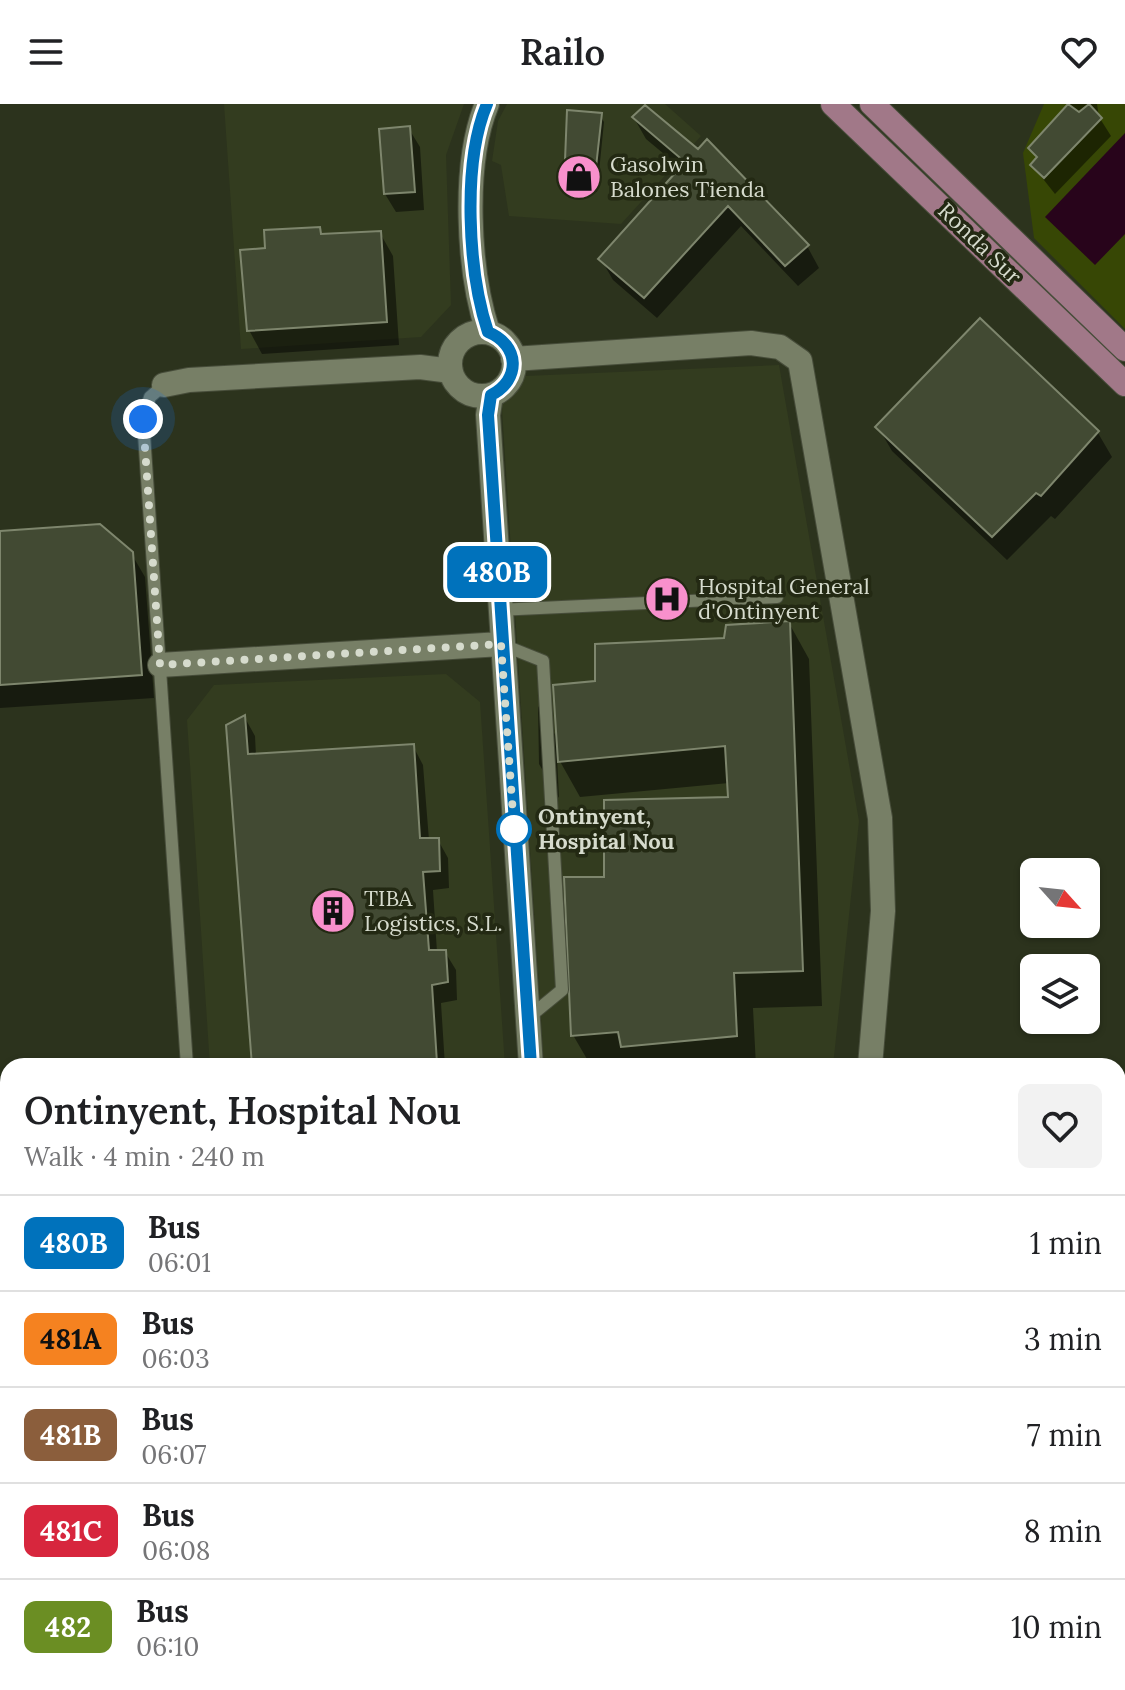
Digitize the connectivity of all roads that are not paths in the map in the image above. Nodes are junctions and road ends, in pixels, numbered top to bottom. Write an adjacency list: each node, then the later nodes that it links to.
1 (487, 104): 4 (street)
2 (833, 104): 8 (main road, Ronda Sur)
3 (872, 104): 5 (main road, Ronda Sur)
4 (480, 333): 6 (street); 7 (street)
5 (1125, 349)
6 (513, 359): 10 (street); 18 (street)
7 (450, 365): 9 (street); 10 (street)
8 (1125, 384)
9 (164, 385): 14 (lane)
10 (486, 402): 12 (street)
11 (777, 597): 12 (lane)
12 (499, 610): 13 (street)
13 (501, 644): 14 (street); 15 (street); 15 (lane)
14 (160, 665): 16 (lane)
15 (528, 1018): 17 (street)
16 (186, 1058)
17 (530, 1058)
18 (871, 1058)

